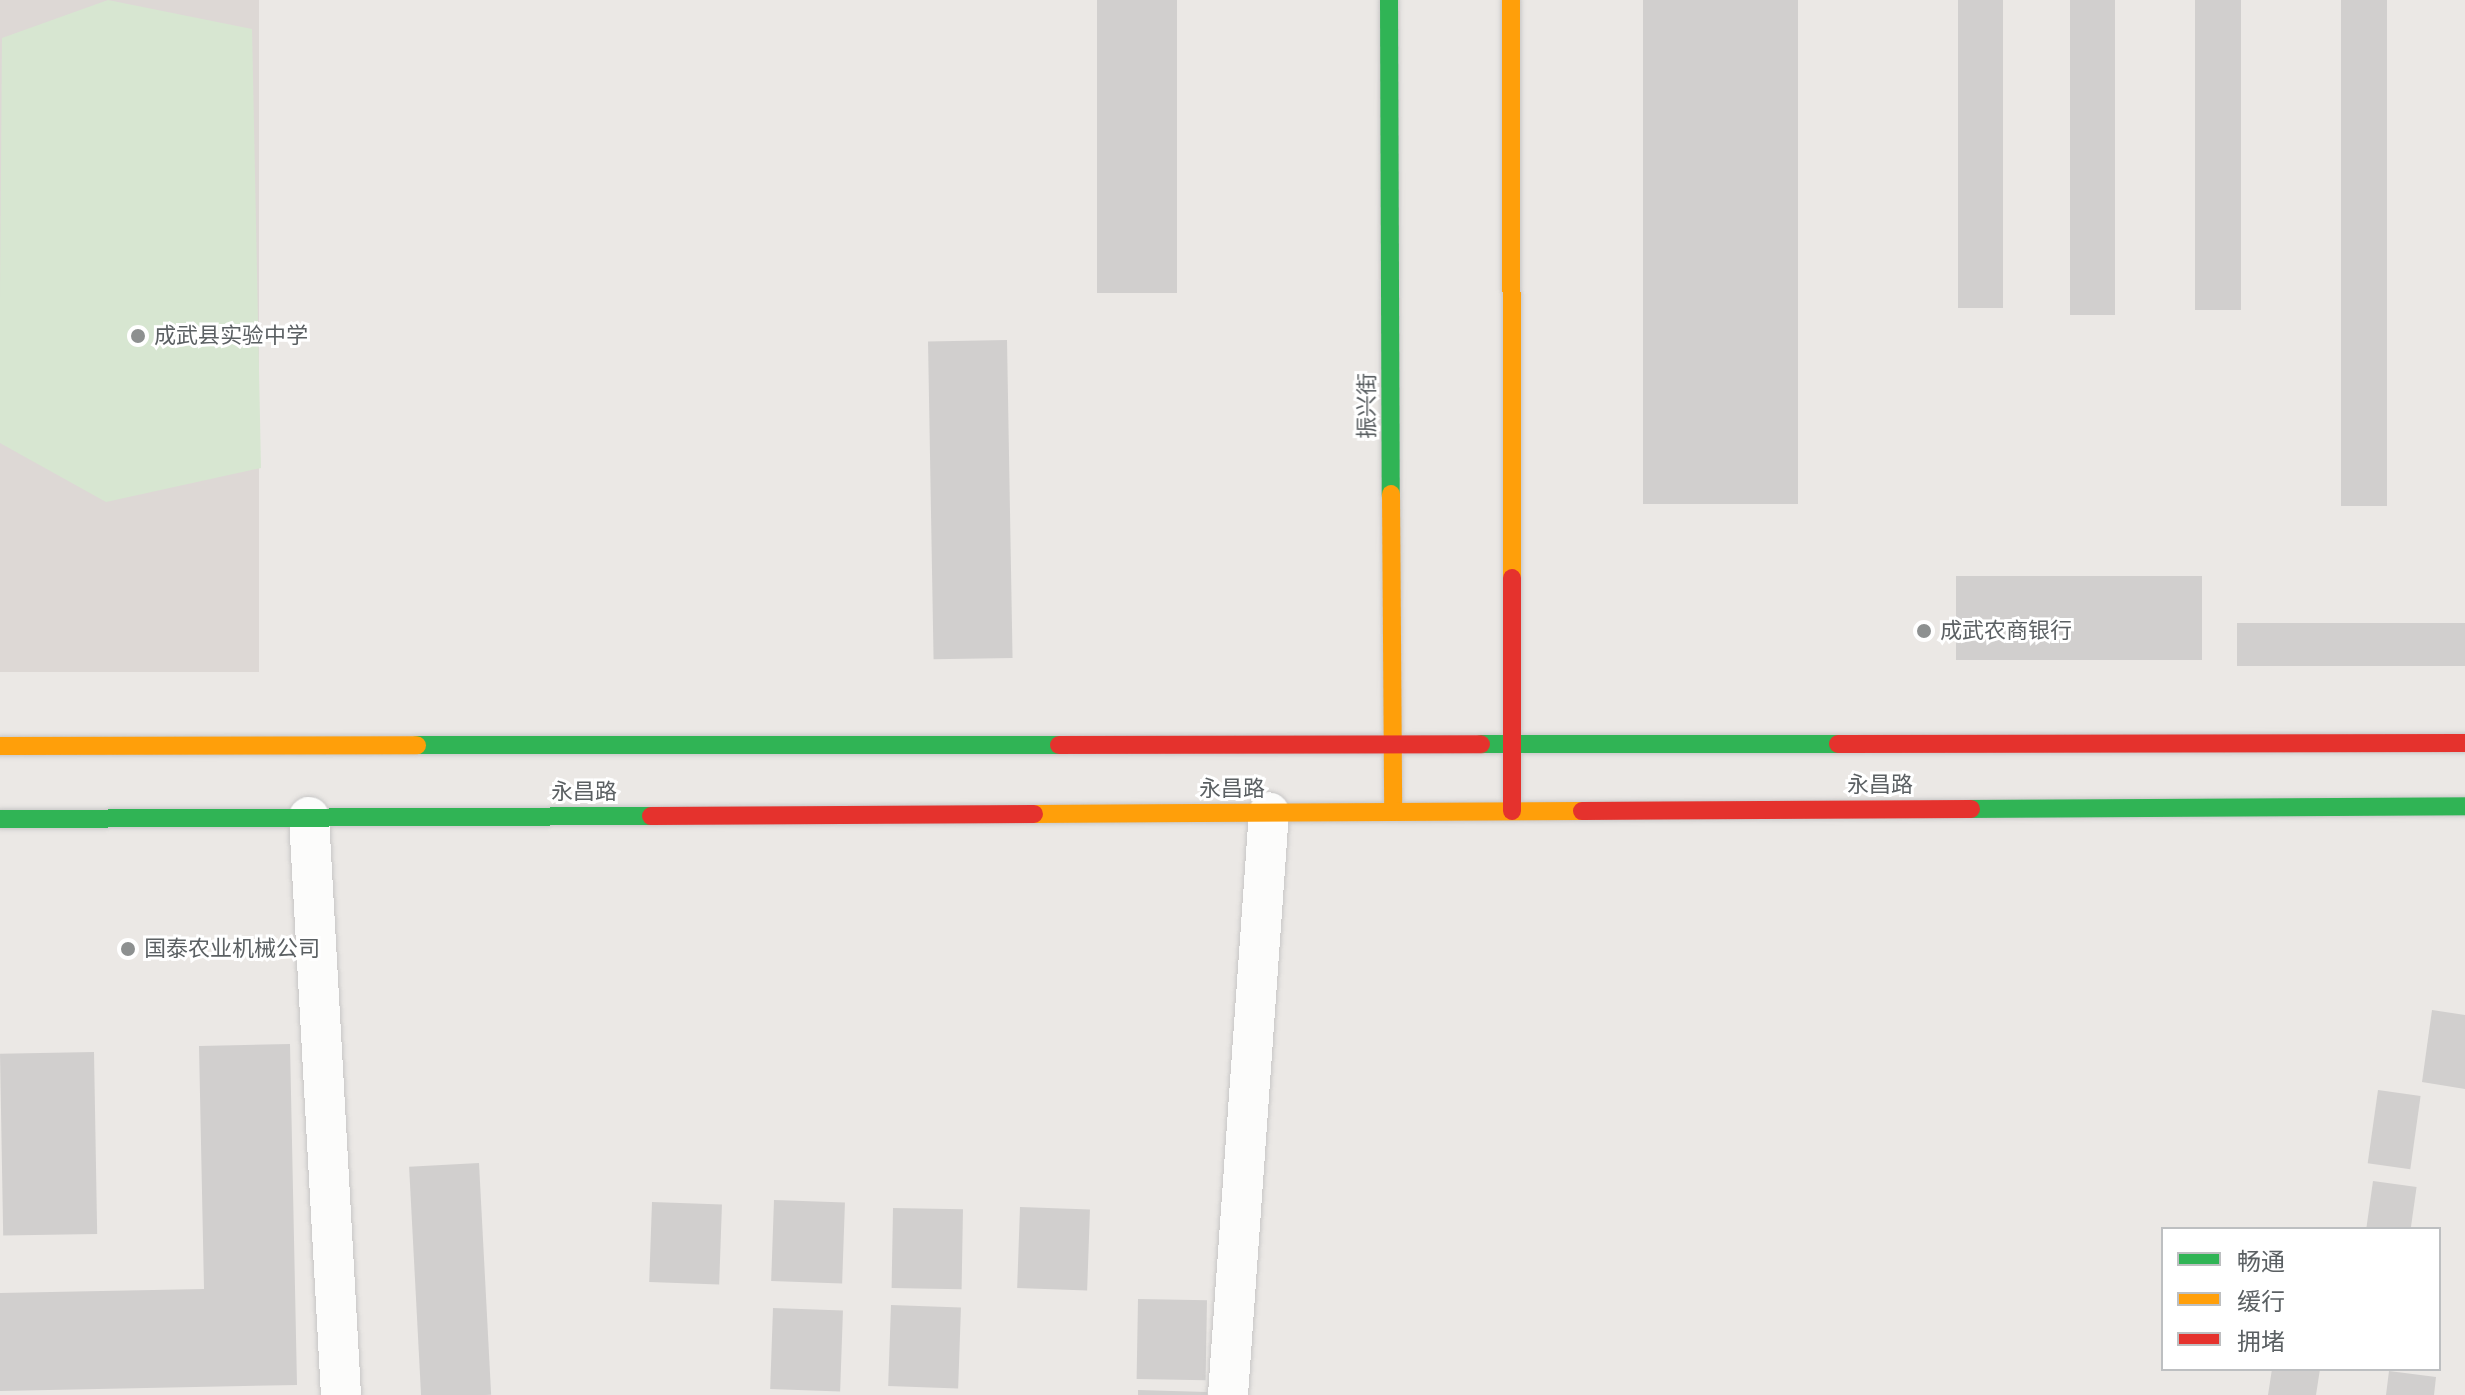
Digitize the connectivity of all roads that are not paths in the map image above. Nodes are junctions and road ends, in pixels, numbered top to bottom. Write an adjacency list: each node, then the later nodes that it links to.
1 (1389, 0): 5 (main road, 振兴街)
2 (1511, 0): 4 (main road)
3 (2465, 743): 4 (main road, 永昌路)
4 (1512, 744): 5 (main road, 永昌路); 9 (main road)
5 (1392, 745): 6 (main road, 永昌路); 8 (main road, 振兴街)
6 (0, 746)
7 (2465, 806): 9 (main road, 永昌路)
8 (1393, 811): 9 (main road, 永昌路); 10 (main road, 永昌路)
9 (1512, 811)
10 (1269, 812): 11 (main road, 永昌路); 14 (street)
11 (309, 817): 12 (main road, 永昌路); 13 (street)
12 (0, 819)
13 (341, 1395)
14 (1228, 1395)

